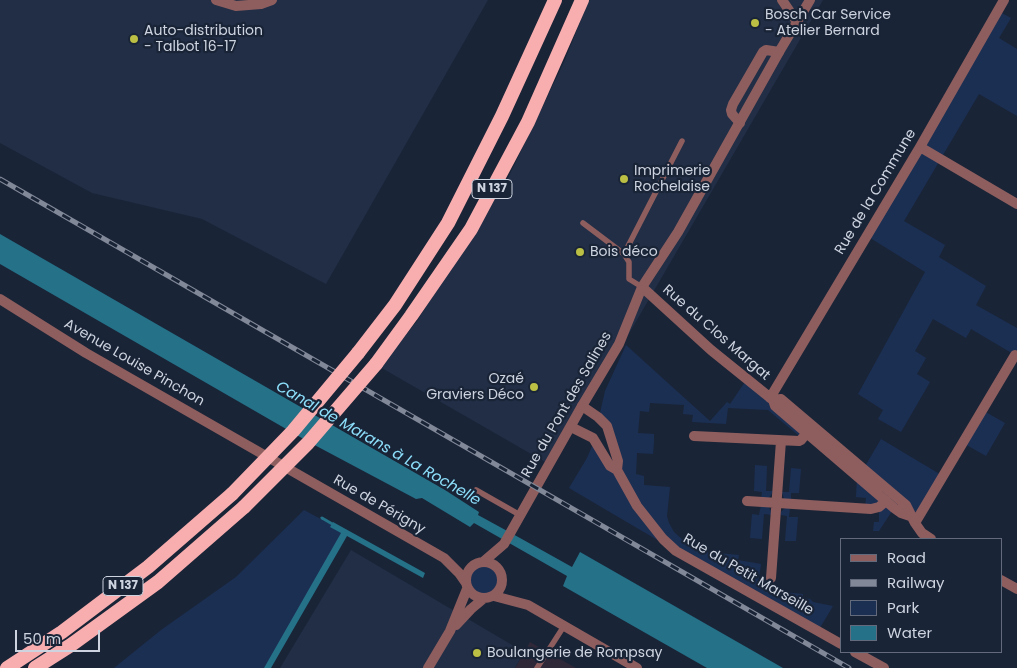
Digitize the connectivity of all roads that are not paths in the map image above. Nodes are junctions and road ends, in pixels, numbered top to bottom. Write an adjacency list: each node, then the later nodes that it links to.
1 (216, 0): 2 (street)
2 (272, 0)
3 (555, 0): 50 (highway, N 137, bridge)
4 (582, 0): 51 (highway, N 137, bridge)
5 (782, 0): 8 (street)
6 (810, 0): 8 (street, Rue du Pont des Salines)
7 (1004, 0): 12 (street, Rue de la Commune)
8 (797, 22): 9 (street, Rue du Pont des Salines)
9 (779, 52): 10 (street, Rue du Pont des Salines); 10 (street)
10 (740, 123): 16 (street, Rue du Pont des Salines)
11 (682, 141): 15 (lane)
12 (920, 147): 13 (street); 19 (street, Rue de la Commune)
13 (1017, 204)
14 (583, 223): 15 (lane)
15 (624, 254): 16 (lane)
16 (642, 287): 19 (street, Rue du Clos Margat); 20 (street, Rue du Pont des Salines)
17 (0, 299): 26 (street, Avenue Louise Pinchon)
18 (1016, 355): 32 (street)
19 (772, 399): 22 (street, Rue du Clos Margat)
20 (582, 406): 21 (street, Rue du Pont des Salines); 25 (street, Rue du Petit Marseille)
21 (571, 427): 25 (street, Rue du Petit Marseille); 31 (street, Rue du Pont des Salines)
22 (810, 429): 24 (street); 28 (street, Rue du Clos Margat); 32 (street, Rue du Clos Margat)
23 (694, 436): 24 (street)
24 (781, 440): 30 (street)
25 (617, 470): 47 (street, Rue du Petit Marseille)
26 (301, 476): 35 (street, Rue de Périgny)
27 (476, 490): 31 (lane)
28 (886, 501): 30 (street); 32 (street, Rue du Clos Margat)
29 (747, 502): 30 (street)
30 (776, 503): 39 (street)
31 (520, 515): 34 (street, Rue du Pont des Salines)
32 (912, 519): 33 (street, Rue du Clos Margat)
33 (929, 538)
34 (504, 544): 36 (street, Rue du Pont des Salines); 38 (street, Rue du Pont des Salines)
35 (444, 558): 37 (street, Rue de Périgny); 41 (street, Rue de Périgny)
36 (483, 562): 37 (street); 38 (street)
37 (472, 566): 41 (street)
38 (499, 569): 43 (street)
39 (770, 578)
40 (1002, 580): 42 (street)
41 (466, 586): 44 (street); 46 (street)
42 (1017, 588)
43 (494, 596): 44 (street); 45 (street)
44 (483, 599): 46 (street)
45 (564, 626): 49 (street); 53 (lane)
46 (450, 631): 52 (street)
47 (840, 643)
48 (857, 653): 54 (street)
49 (635, 667)
50 (7, 668)
51 (34, 668)
52 (428, 668)
53 (536, 668)
54 (884, 668)

